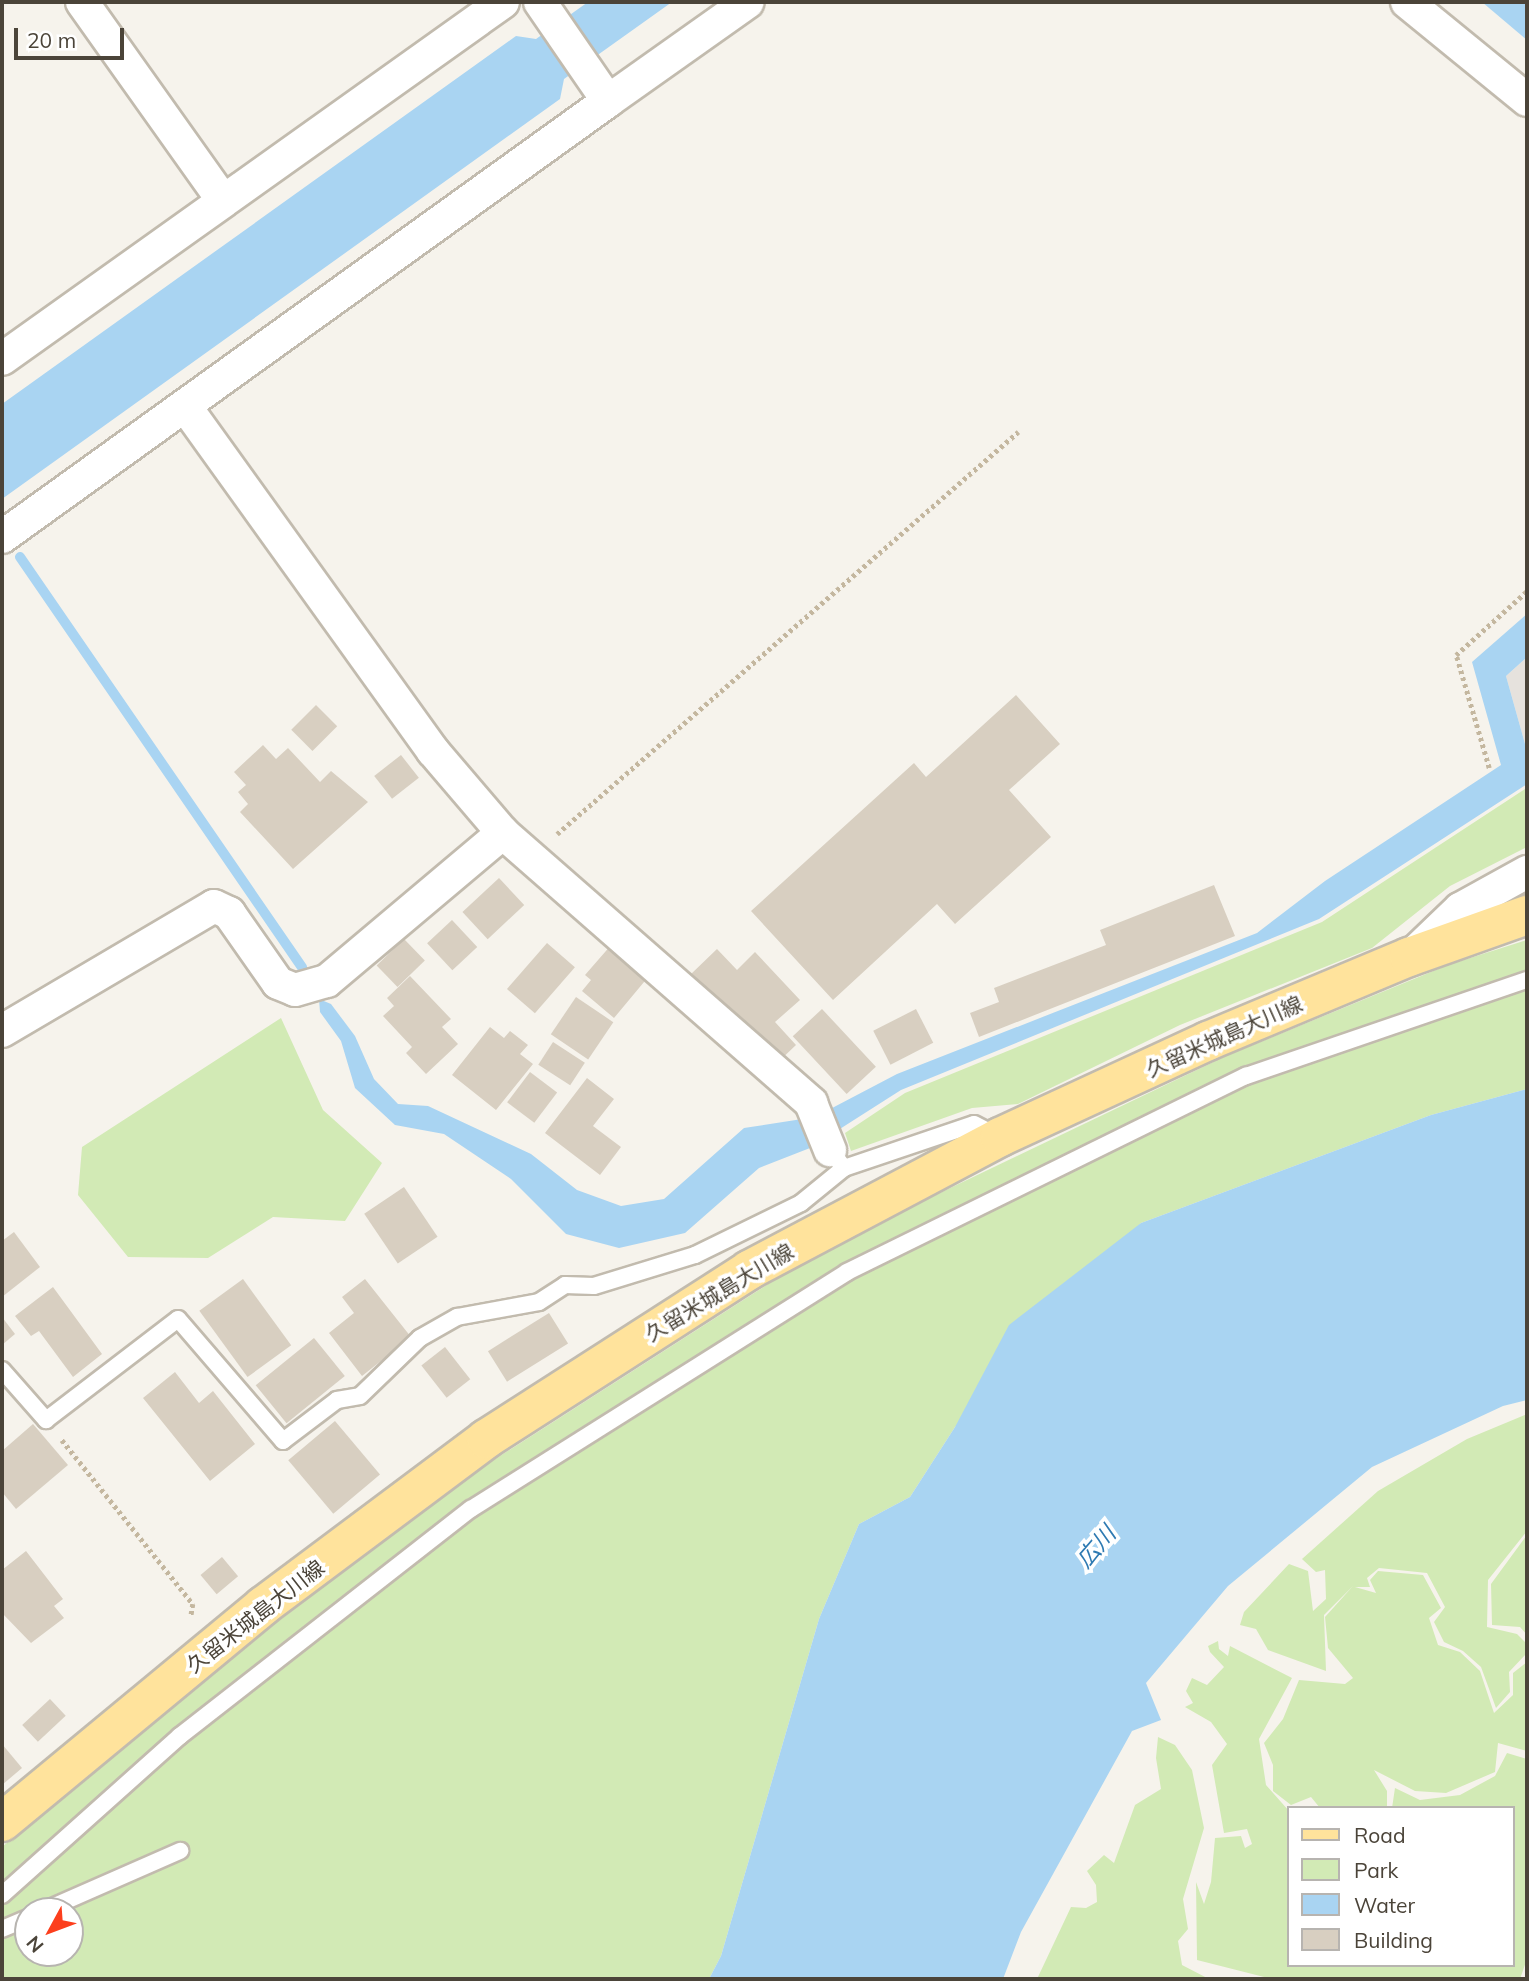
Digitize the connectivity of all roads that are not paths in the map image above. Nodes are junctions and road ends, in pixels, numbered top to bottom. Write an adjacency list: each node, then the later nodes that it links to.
1 (82, 2): 8 (street)
2 (503, 2): 8 (street)
3 (748, 2): 6 (street)
4 (1407, 2): 7 (street)
5 (545, 9): 6 (street)
6 (599, 88): 10 (street)
7 (1527, 100)
8 (222, 199): 9 (street)
9 (2, 359)
10 (185, 405): 11 (street); 12 (street)
11 (2, 537)
12 (512, 841): 17 (street); 19 (street)
13 (1527, 872): 15 (street)
14 (1527, 915): 15 (main road, 久留米城島大川線)
15 (1409, 957): 18 (main road, 久留米城島大川線)
16 (1527, 981): 23 (lane)
17 (2, 1031)
18 (1000, 1137): 19 (lane); 21 (main road, 久留米城島大川線)
19 (837, 1159): 20 (lane)
20 (2, 1370)
21 (2, 1822)
22 (180, 1851): 24 (lane)
23 (2, 1895)
24 (75, 1897)

